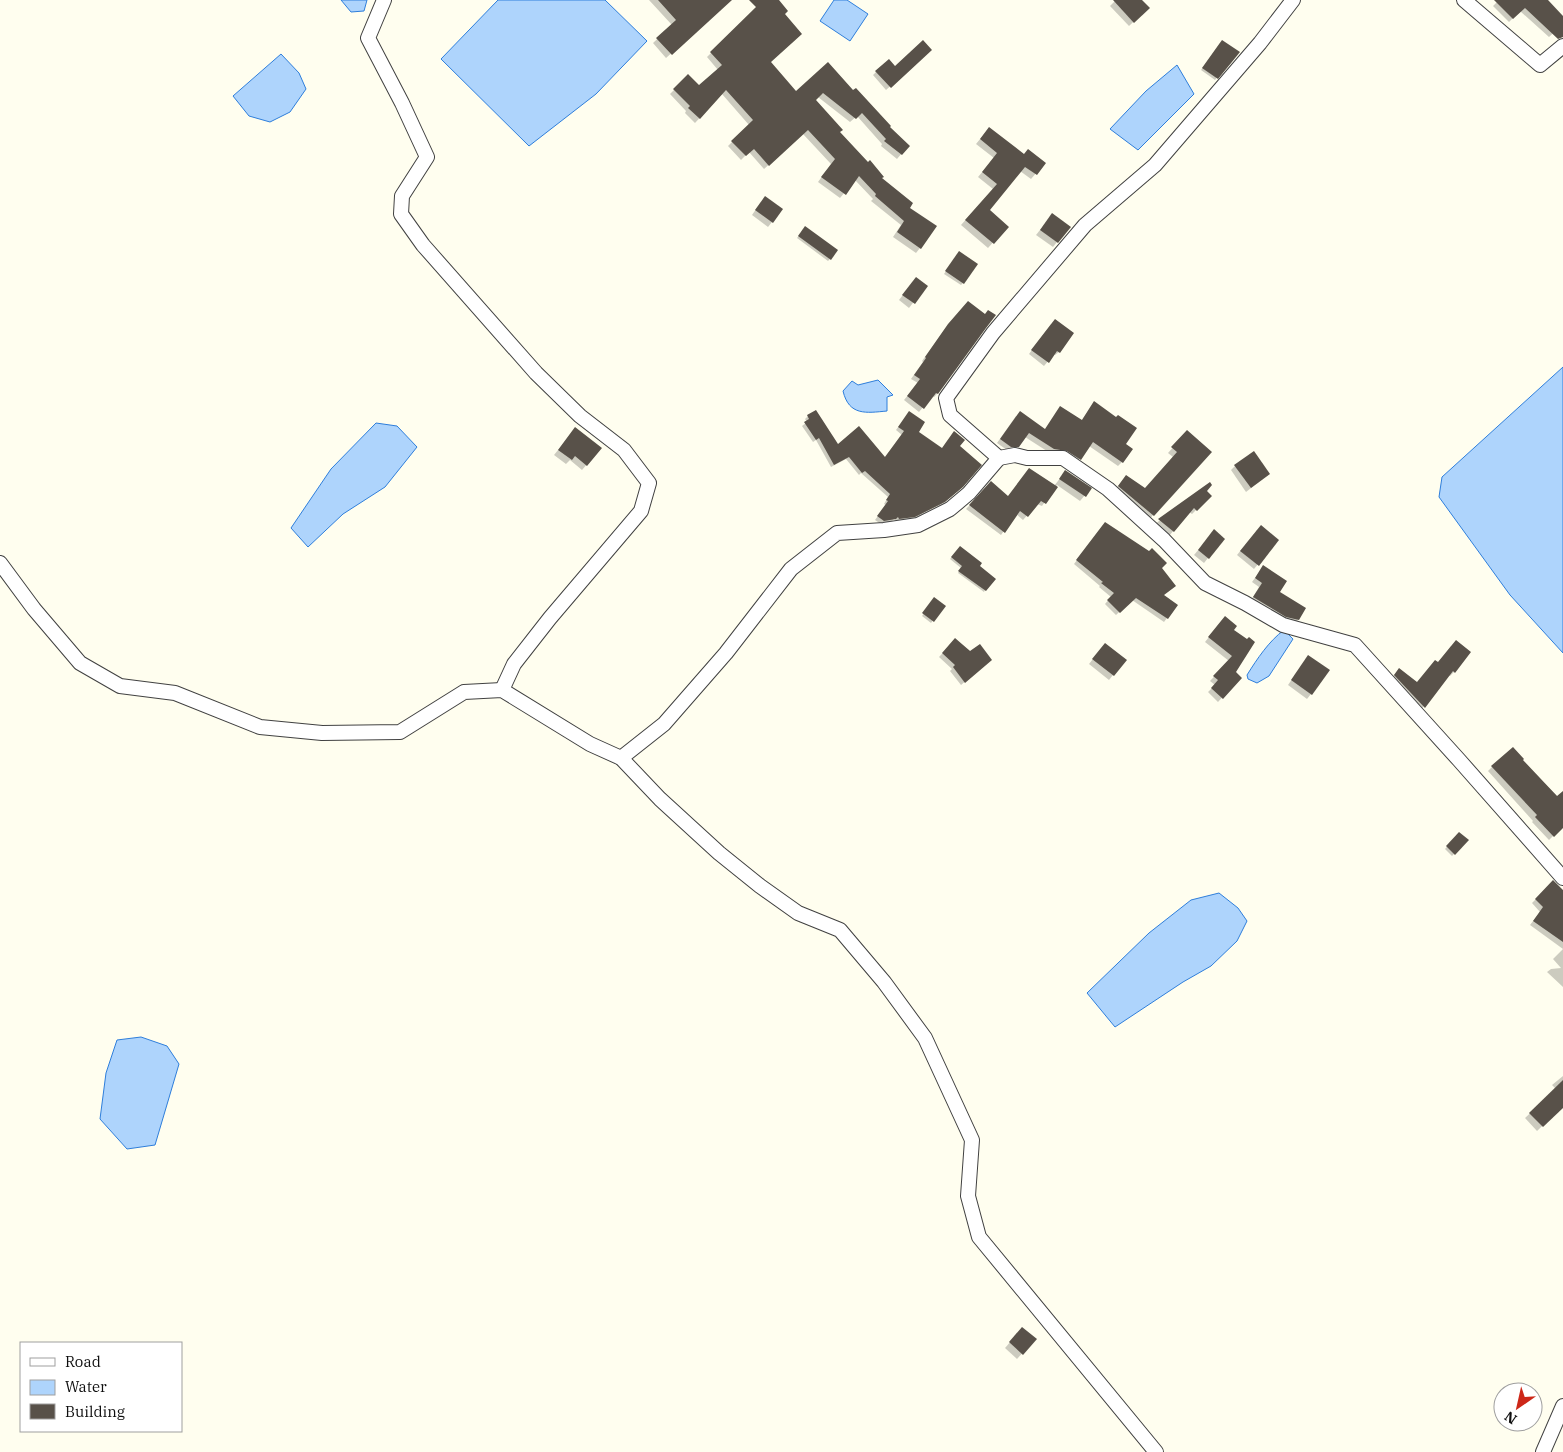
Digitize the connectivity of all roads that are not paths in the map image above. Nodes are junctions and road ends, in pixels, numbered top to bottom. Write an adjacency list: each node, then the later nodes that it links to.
1 (384, 0): 7 (street)
2 (1293, 0): 5 (street)
3 (1464, 0): 4 (street)
4 (1563, 46)
5 (1000, 458): 8 (street); 9 (street)
6 (0, 563): 7 (street)
7 (502, 690): 8 (street)
8 (621, 758): 11 (street)
9 (1563, 878)
10 (1563, 1406): 12 (street)
11 (1156, 1452)
12 (1543, 1452)

